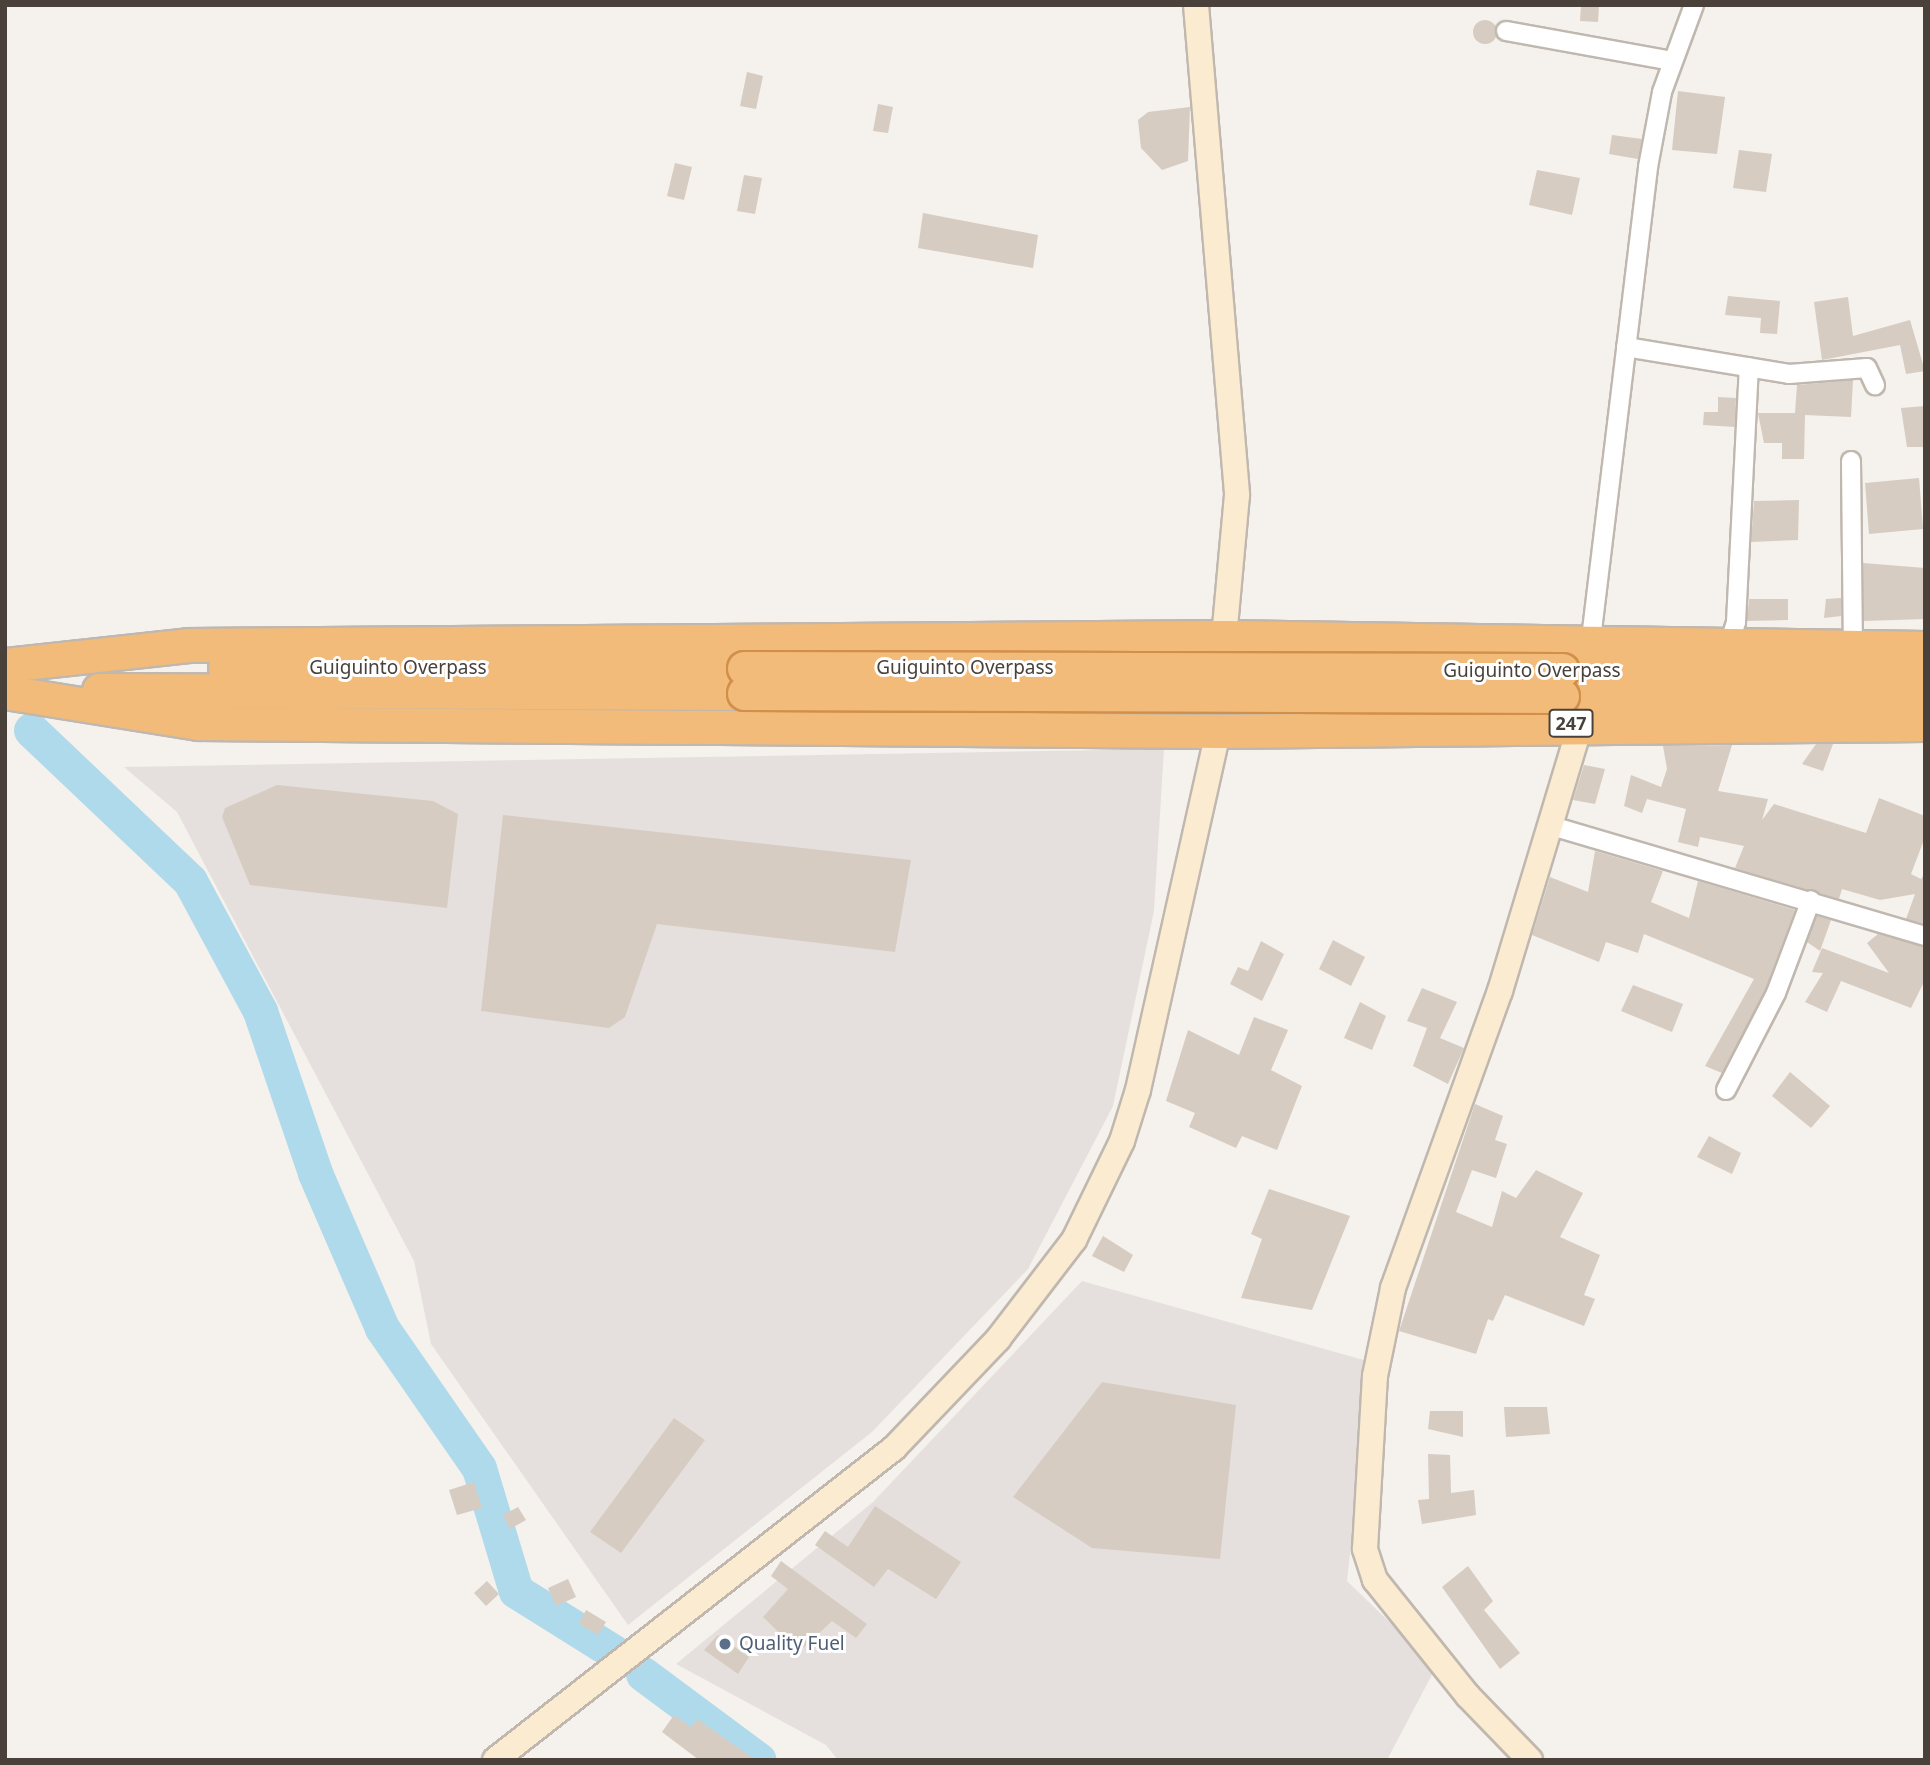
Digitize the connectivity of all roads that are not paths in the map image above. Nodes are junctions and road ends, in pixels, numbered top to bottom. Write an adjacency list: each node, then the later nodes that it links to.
1 (1196, 5): 9 (main road)
2 (1693, 5): 4 (street)
3 (1506, 31): 4 (street)
4 (1672, 61): 5 (street)
5 (1626, 346): 6 (street); 10 (street)
6 (1749, 368): 7 (street); 11 (street)
7 (1875, 385)
8 (1851, 461): 12 (street)
9 (1224, 638): 10 (highway); 14 (highway)
10 (1590, 647): 11 (highway)
11 (1728, 647): 12 (highway)
12 (1853, 647): 13 (highway)
13 (1925, 648)
14 (5, 666): 16 (highway, Guiguinto Overpass)
15 (1925, 675): 17 (highway, Guiguinto Overpass)
16 (744, 680): 17 (highway, Guiguinto Overpass, bridge); 18 (highway, Guiguinto Overpass)
17 (1562, 683): 19 (highway, Guiguinto Overpass)
18 (5, 691): 22 (highway)
19 (1925, 698)
20 (1581, 723): 21 (highway, 247); 22 (highway, 247); 23 (main road)
21 (1925, 724)
22 (1218, 731): 27 (main road)
23 (1555, 827): 24 (street); 28 (main road)
24 (1811, 900): 25 (street); 26 (street)
25 (1925, 936)
26 (1726, 1090)
27 (495, 1760)
28 (1530, 1760)

